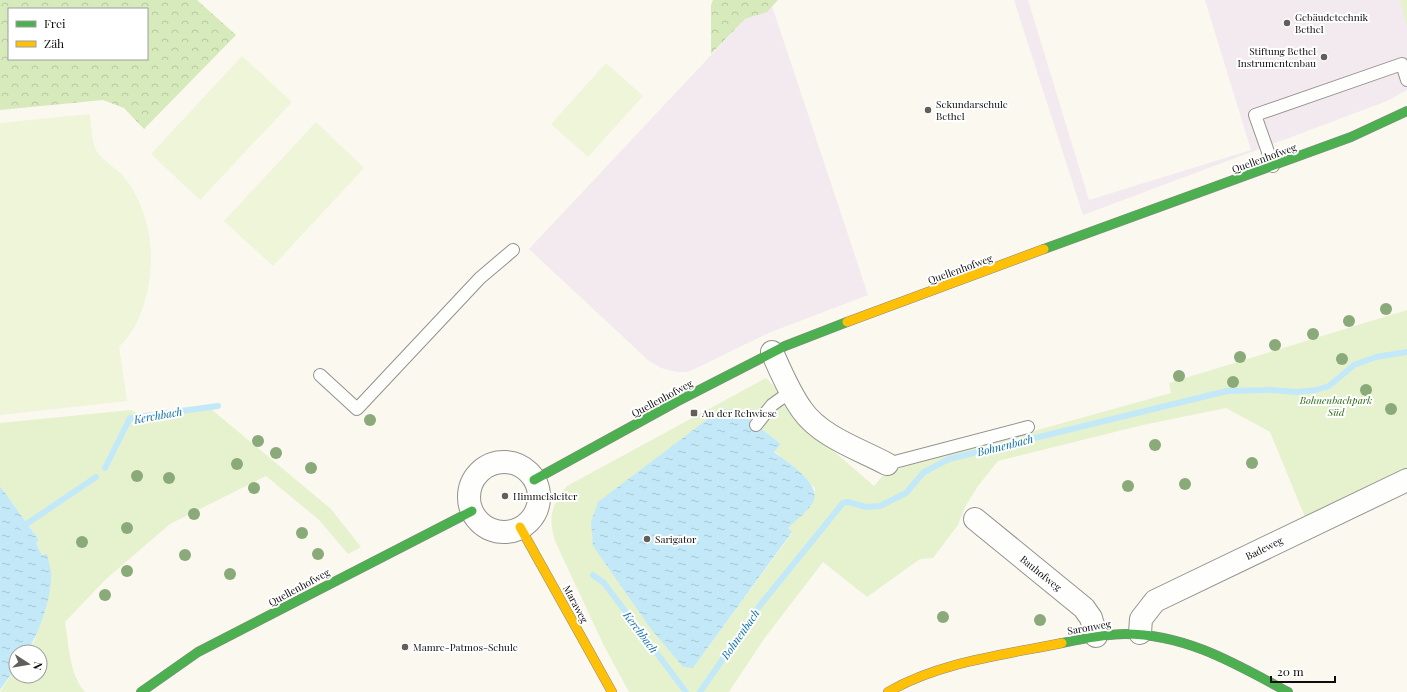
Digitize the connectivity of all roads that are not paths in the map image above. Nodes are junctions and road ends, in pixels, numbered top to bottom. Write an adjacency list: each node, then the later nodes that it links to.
1 (1407, 80): 3 (lane)
2 (1407, 111): 3 (street, Quellenhofweg)
3 (1273, 166): 5 (street, Quellenhofweg)
4 (513, 250): 6 (lane)
5 (772, 352): 7 (street); 11 (street, Quellenhofweg)
6 (320, 375)
7 (790, 392): 8 (lane); 10 (street)
8 (756, 425)
9 (1028, 427): 10 (lane)
10 (887, 464)
11 (534, 480): 13 (street); 15 (street)
12 (1407, 480): 16 (street, Badeweg)
13 (472, 511): 15 (street); 18 (street, Quellenhofweg)
14 (974, 519): 17 (street, Bauhofweg)
15 (520, 527): 19 (street, Maraweg)
16 (1140, 633): 17 (street, Saronweg); 21 (street, Saronweg)
17 (1096, 636): 20 (street, Saronweg)
18 (150, 690)
19 (612, 692)
20 (888, 692)
21 (1288, 692)

